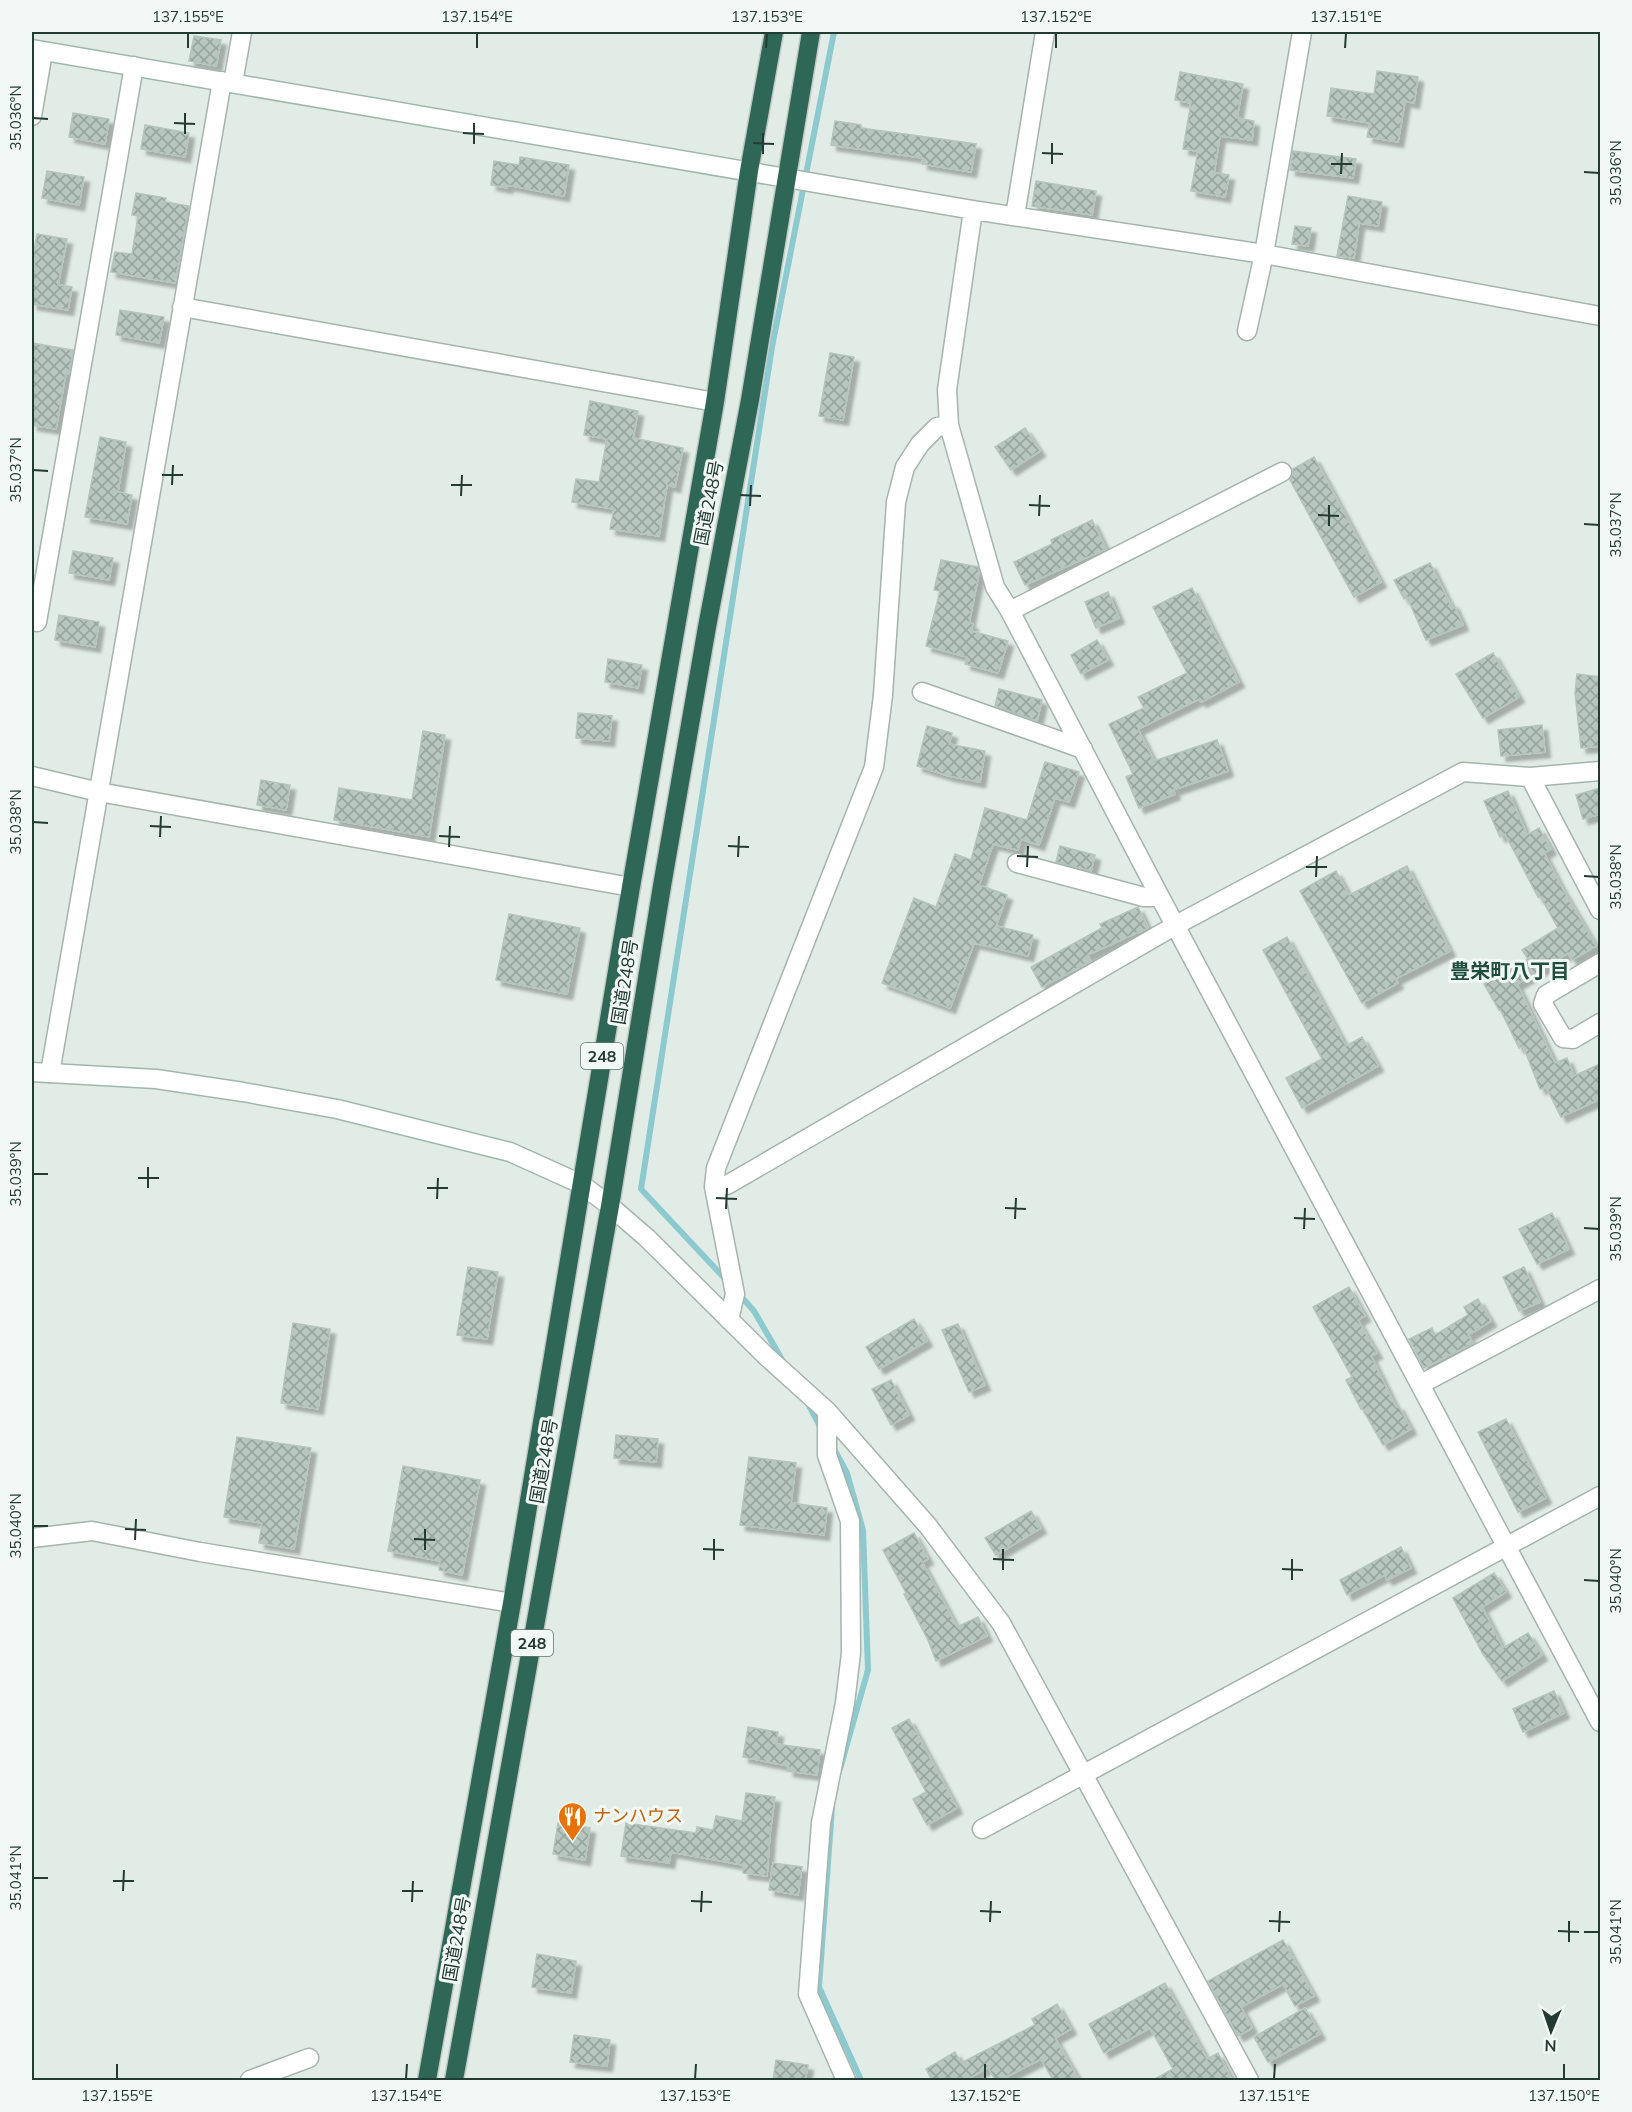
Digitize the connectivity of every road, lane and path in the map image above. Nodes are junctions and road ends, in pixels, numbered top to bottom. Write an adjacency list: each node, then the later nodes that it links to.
1 (242, 32): 8 (street)
2 (774, 32): 10 (highway, 国道248号 / 248)
3 (811, 32): 11 (highway, 国道248号 / 248)
4 (1045, 32): 13 (street)
5 (1302, 32): 14 (street)
6 (37, 50): 7 (street); 9 (street)
7 (134, 66): 8 (street); 22 (street)
8 (227, 82): 10 (street); 15 (street)
9 (32, 116)
10 (749, 171): 11 (street); 18 (highway, 国道248号 / 248)
11 (786, 178): 12 (street); 39 (highway, 国道248号 / 248)
12 (973, 210): 13 (street); 19 (street)
13 (1015, 216): 14 (street)
14 (1264, 254): 16 (street); 17 (street)
15 (182, 307): 18 (street); 28 (street)
16 (1600, 316)
17 (1246, 331)
18 (715, 402): 30 (highway, 国道248号 / 248)
19 (949, 425): 21 (street); 38 (street)
20 (1282, 472): 21 (street)
21 (1010, 611): 24 (street)
22 (32, 621)
23 (922, 692): 24 (street)
24 (1083, 748): 31 (street)
25 (1600, 771): 27 (street)
26 (32, 776): 28 (street)
27 (1530, 777): 32 (street); 33 (street)
28 (99, 792): 30 (street); 36 (street)
29 (1017, 863): 31 (street)
30 (631, 887): 37 (highway, 国道248号 / 248)
31 (1160, 897): 33 (street)
32 (1598, 901)
33 (1176, 925): 38 (street); 42 (street)
34 (1600, 963): 35 (street)
35 (1600, 1023)
36 (40, 1072): 37 (street)
37 (581, 1184): 39 (street); 47 (highway, 国道248号 / 248)
38 (714, 1187): 41 (street)
39 (610, 1206): 41 (street); 54 (highway, 国道248号 / 248)
40 (1600, 1289): 42 (street)
41 (729, 1320): 43 (street)
42 (1421, 1384): 46 (street)
43 (827, 1412): 49 (street); 55 (street)
44 (1600, 1496): 46 (street)
45 (32, 1538): 47 (street)
46 (1507, 1548): 48 (street); 49 (street)
47 (512, 1603): 53 (highway, 国道248号 / 248)
48 (1600, 1722)
49 (1083, 1774): 50 (street); 56 (street)
50 (982, 1829)
51 (309, 2058): 52 (street)
52 (250, 2080)
53 (427, 2080)
54 (454, 2080)
55 (846, 2080)
56 (1249, 2080)

